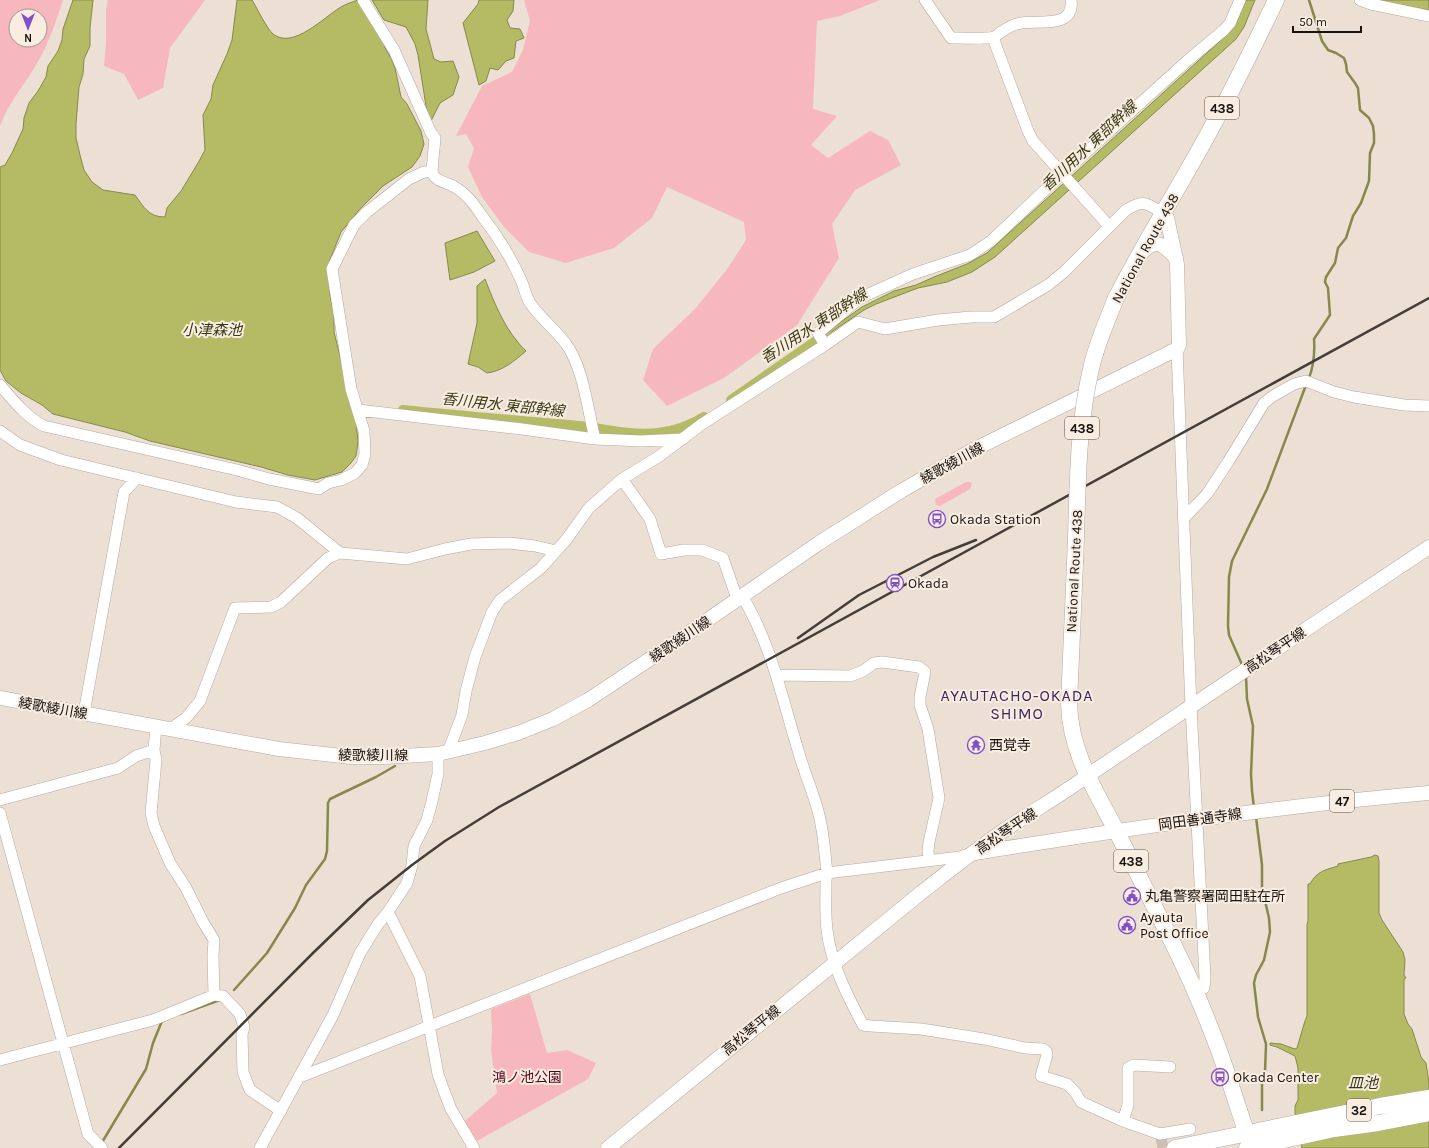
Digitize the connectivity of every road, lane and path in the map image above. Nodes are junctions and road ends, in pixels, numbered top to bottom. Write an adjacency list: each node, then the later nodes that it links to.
1 (364, 0): 9 (street)
2 (925, 0): 8 (street)
3 (1071, 0): 8 (street)
4 (1240, 0): 10 (street)
5 (1276, 0): 11 (highway, National Route 438 / 438)
6 (1360, 0): 7 (street)
7 (1429, 16)
8 (994, 38): 10 (street)
9 (432, 171): 19 (street); 21 (street)
10 (1064, 176): 12 (street); 15 (street)
11 (1163, 213): 12 (street); 13 (highway, National Route 438 / 438); 14 (main road)
12 (1109, 226): 15 (street)
13 (1138, 255): 14 (main road); 38 (highway, National Route 438 / 438, bridge)
14 (1176, 258): 16 (main road)
15 (822, 340): 22 (street)
16 (1177, 349): 25 (street); 29 (main road, 綾歌綾川線)
17 (0, 385): 19 (street)
18 (1429, 406): 25 (street)
19 (358, 410): 21 (street)
20 (0, 431): 23 (street)
21 (595, 439): 22 (street)
22 (683, 439): 24 (street)
23 (137, 478): 28 (street); 33 (street)
24 (622, 479): 27 (street); 29 (street)
25 (1184, 518): 32 (street)
26 (1429, 547): 32 (main road, 高松琴平線)
27 (556, 551): 28 (street); 37 (street)
28 (340, 553): 35 (street)
29 (741, 597): 30 (street); 37 (main road, 綾歌綾川線)
30 (776, 676): 46 (street); 47 (street)
31 (0, 698): 33 (main road, 綾歌綾川線)
32 (1191, 707): 38 (main road, 高松琴平線); 42 (street)
33 (84, 713): 34 (main road, 綾歌綾川線)
34 (156, 726): 35 (main road, 綾歌綾川線); 36 (street)
35 (172, 729): 37 (main road, 綾歌綾川線)
36 (154, 750): 40 (street); 51 (street)
37 (443, 753): 48 (street)
38 (1087, 776): 43 (highway, National Route 438 / 438); 45 (main road, 高松琴平線)
39 (1429, 793): 42 (main road, 岡田善通寺線 / 47)
40 (0, 800)
41 (0, 814): 44 (street)
42 (1197, 819): 43 (main road, 岡田善通寺線 / 47); 50 (street)
43 (1116, 831): 45 (main road, 岡田善通寺線 / 47); 50 (highway, National Route 438 / 438)
44 (3, 834): 53 (street)
45 (973, 853): 46 (street); 49 (main road, 高松琴平線)
46 (929, 860): 47 (street)
47 (827, 873): 49 (street); 52 (street)
48 (388, 912): 52 (street); 56 (street)
49 (835, 962): 60 (street); 67 (main road, 高松琴平線)
50 (1195, 993): 63 (highway, National Route 438 / 438)
51 (214, 995): 53 (street); 58 (street)
52 (430, 1026): 56 (street); 66 (street)
53 (64, 1043): 54 (street); 64 (street)
54 (0, 1060)
55 (1170, 1067): 60 (street)
56 (300, 1077): 58 (street)
57 (1429, 1098): 62 (highway, 32)
58 (281, 1111): 65 (street)
59 (1429, 1113): 62 (highway, 32)
60 (1123, 1121): 61 (street)
61 (1190, 1129)
62 (1292, 1131): 63 (highway, 32)
63 (1250, 1144): 68 (highway, 32)
64 (100, 1146)
65 (260, 1148)
66 (474, 1148)
67 (608, 1148)
68 (1175, 1148)

